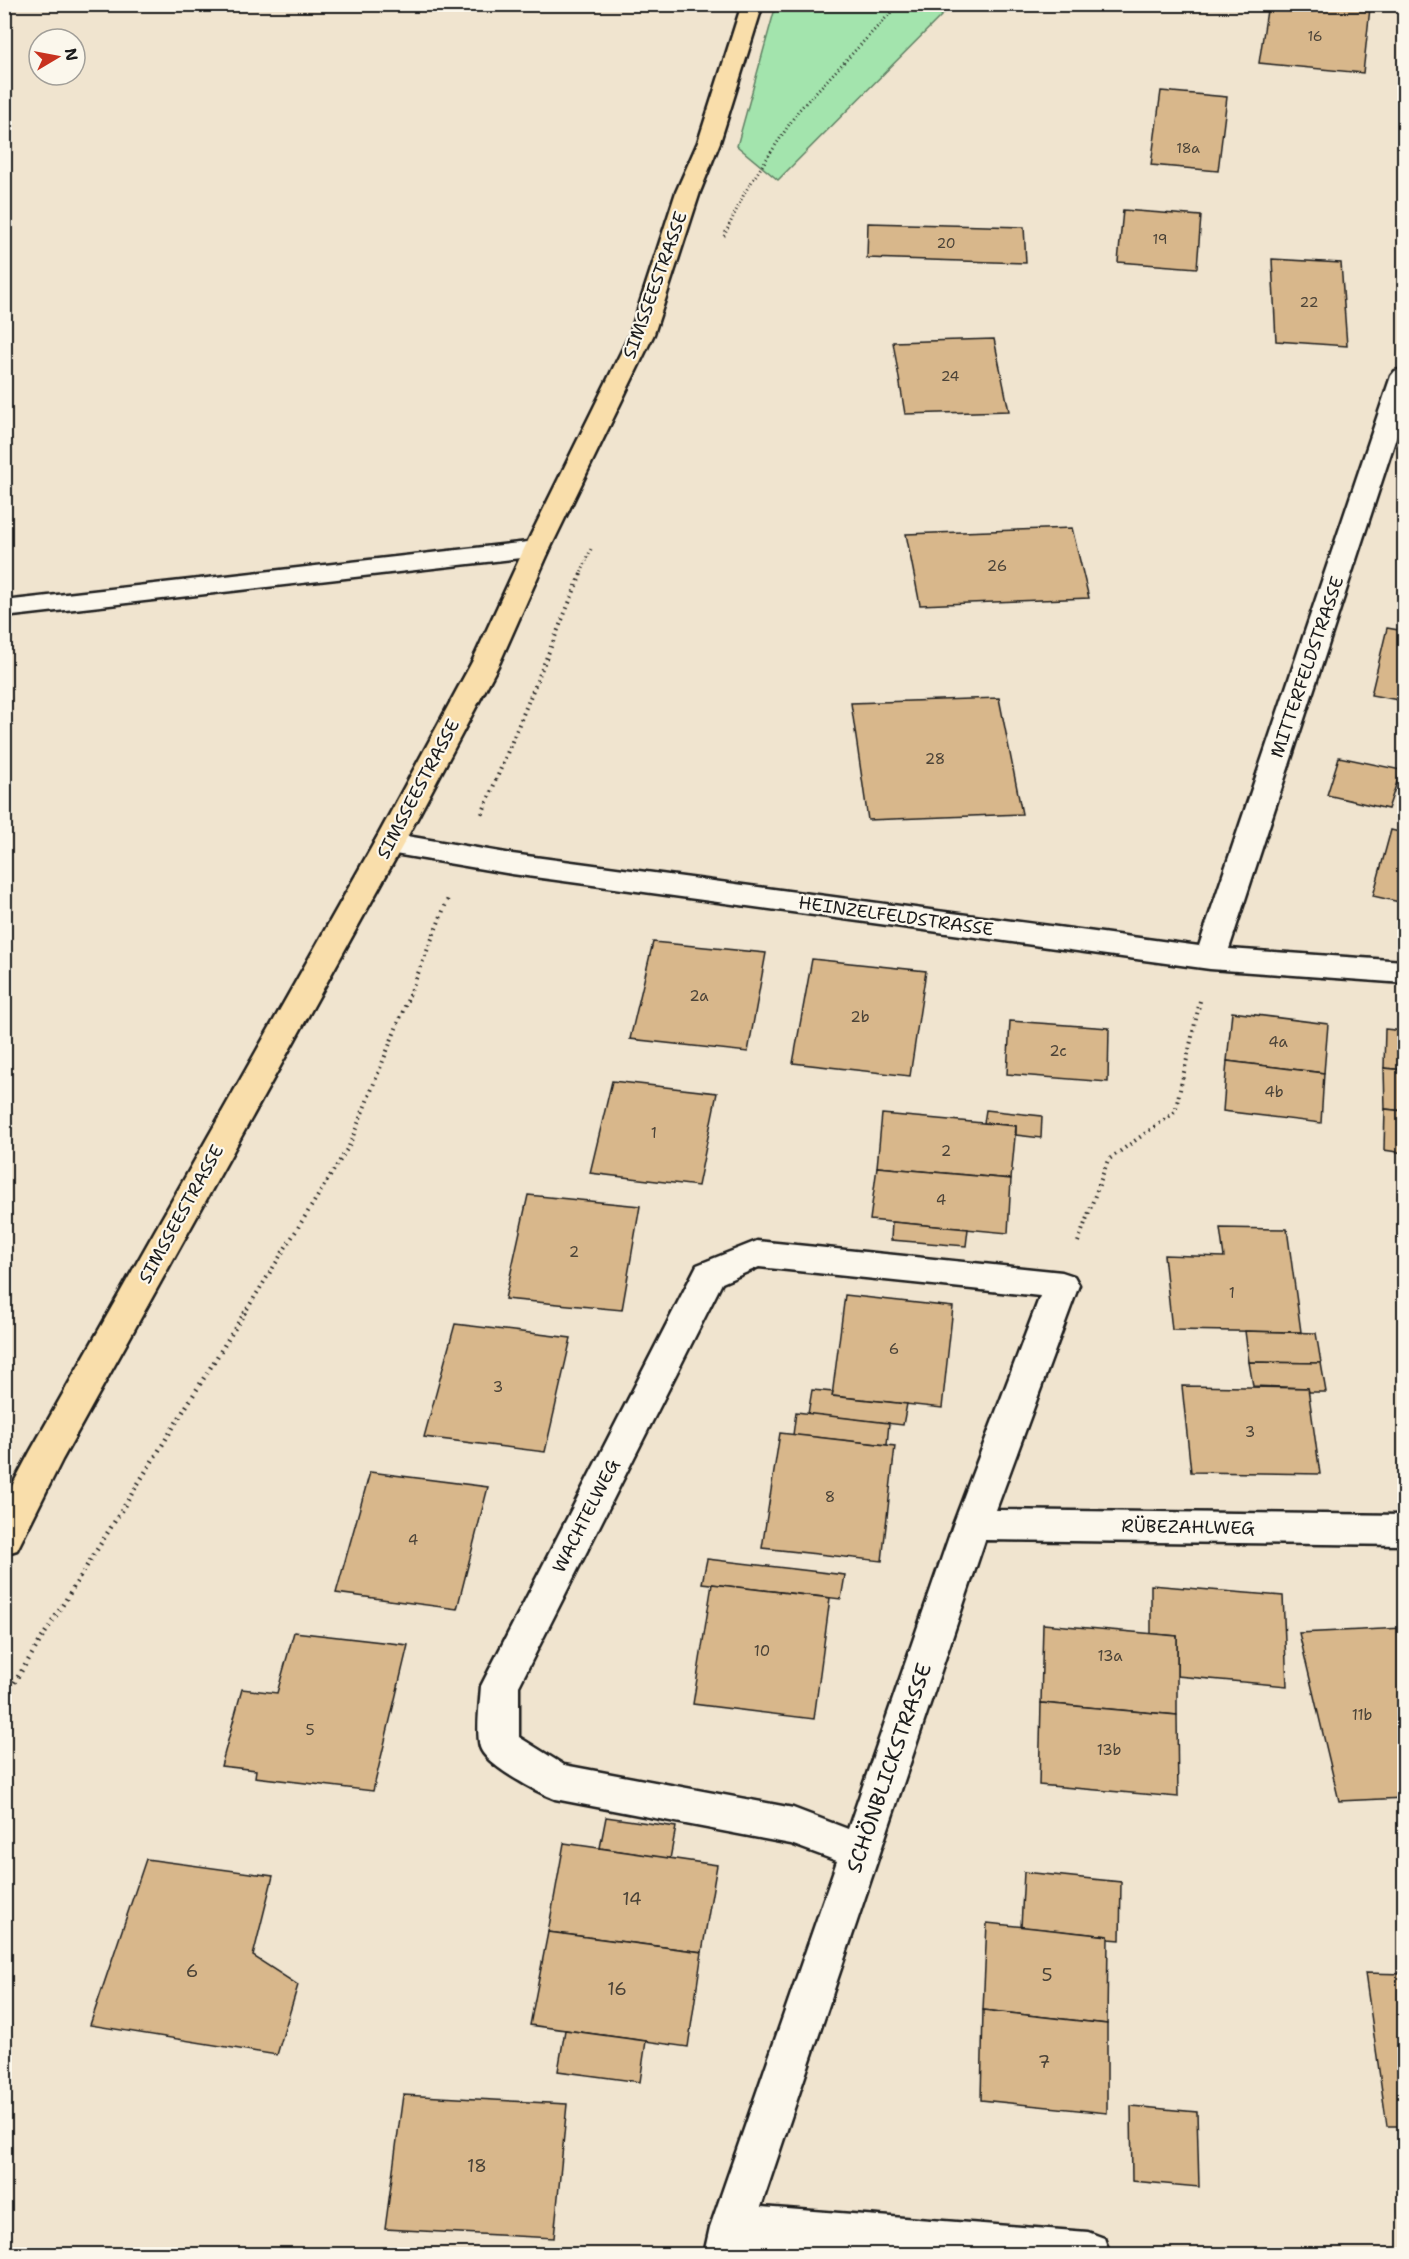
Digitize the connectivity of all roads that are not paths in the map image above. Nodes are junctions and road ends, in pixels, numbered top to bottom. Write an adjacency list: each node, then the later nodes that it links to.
1 (753, 4): 3 (main road, SIMSSEESTRASSE)
2 (1404, 376): 6 (street, MITTERFELDSTRASSE)
3 (537, 549): 4 (street); 5 (main road, SIMSSEESTRASSE)
4 (4, 609)
5 (389, 843): 6 (street, HEINZELFELDSTRASSE); 11 (main road, SIMSSEESTRASSE)
6 (1210, 958): 7 (street, HEINZELFELDSTRASSE)
7 (1404, 972)
8 (1062, 1285): 9 (street, SCHÖNBLICKSTRASSE); 12 (street, WACHTELWEG)
9 (972, 1525): 10 (street, RÜBEZAHLWEG); 12 (street, SCHÖNBLICKSTRASSE)
10 (1404, 1530)
11 (4, 1539)
12 (860, 1852): 13 (street, SCHÖNBLICKSTRASSE)
13 (729, 2241): 14 (street)
14 (1089, 2254)

